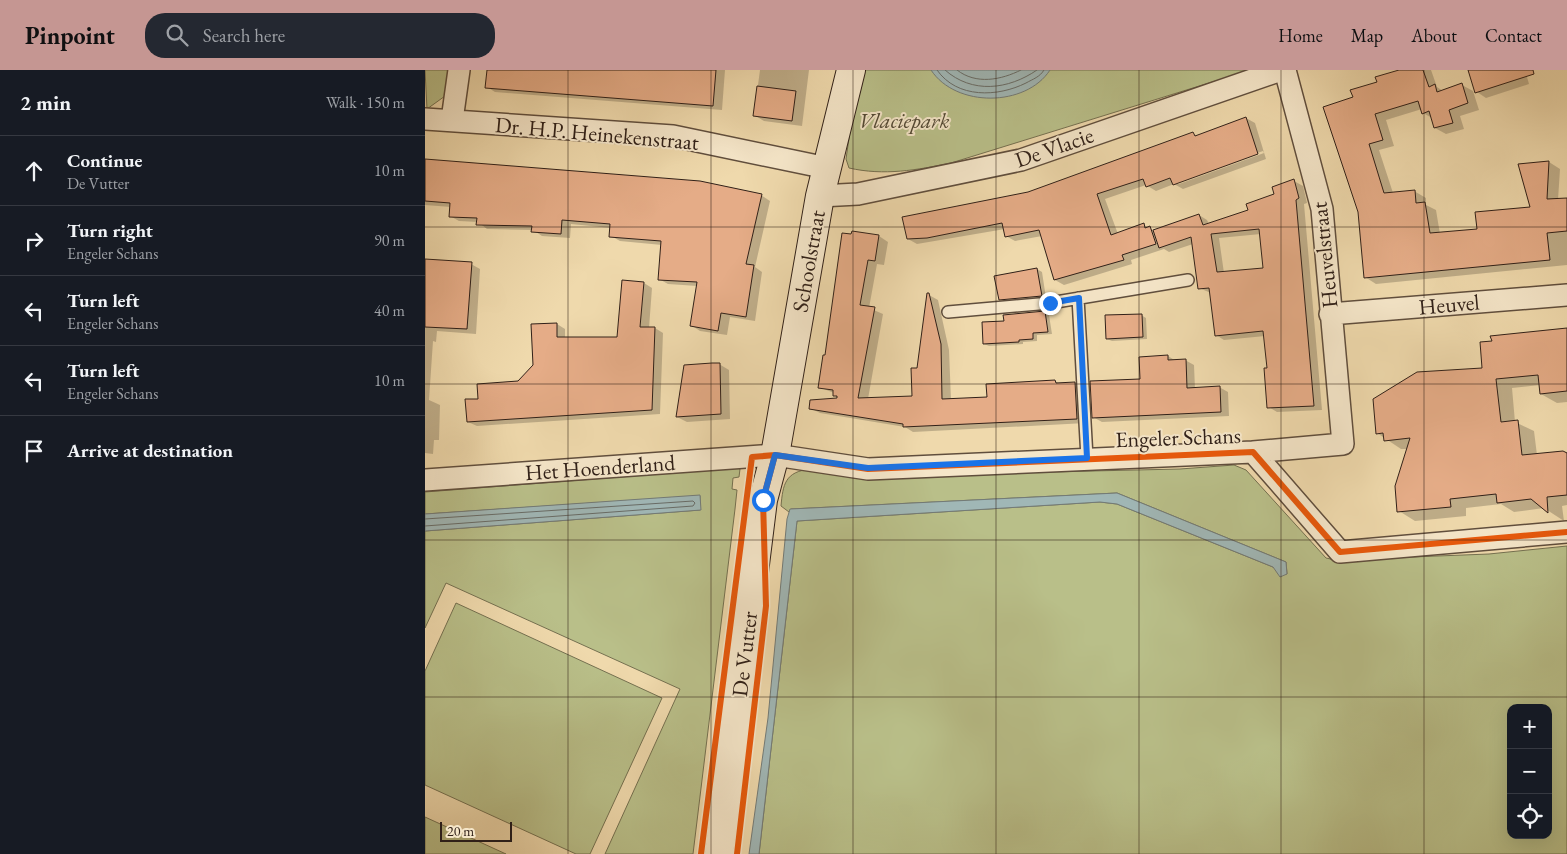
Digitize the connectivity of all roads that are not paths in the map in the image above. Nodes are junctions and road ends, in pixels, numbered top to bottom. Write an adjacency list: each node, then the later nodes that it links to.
1 (459, 70): 6 (street)
2 (851, 70): 7 (street, Schoolstraat)
3 (1281, 70): 8 (street, De Vlacie)
4 (1285, 70): 13 (street, Heuvelstraat)
5 (425, 118): 6 (street, Dr. H.P. Heinekenstraat)
6 (452, 120): 7 (street, Dr. H.P. Heinekenstraat)
7 (827, 168): 8 (street, Schoolstraat)
8 (820, 196): 16 (street, Schoolstraat)
9 (1189, 280): 11 (lane)
10 (1567, 295): 13 (street, Heuvel)
11 (1079, 298): 12 (lane); 17 (lane, Engeler Schans)
12 (948, 312)
13 (1330, 314): 14 (street, Heuvelstraat)
14 (1343, 444): 15 (street, Engeler Schans)
15 (1253, 452): 17 (street, Engeler Schans); 19 (street, Engeler Schans)
16 (775, 455): 17 (street, Engeler Schans); 18 (street, Het Hoenderland); 20 (street, De Vutter)
17 (1087, 458)
18 (425, 480)
19 (1567, 532)
20 (719, 854)

